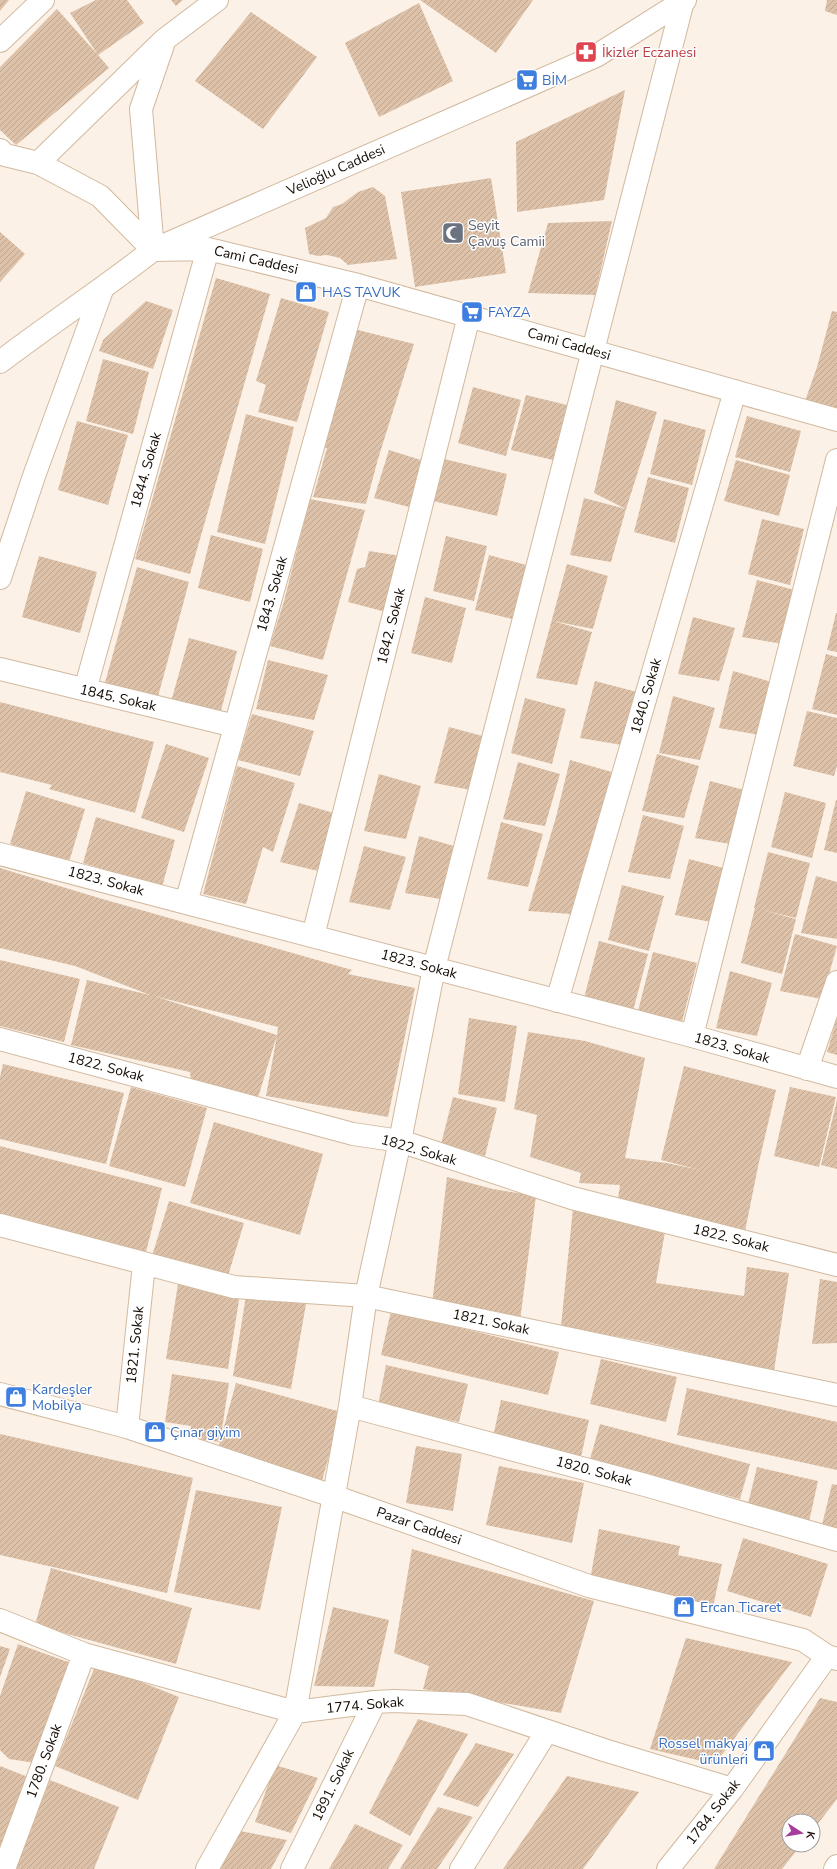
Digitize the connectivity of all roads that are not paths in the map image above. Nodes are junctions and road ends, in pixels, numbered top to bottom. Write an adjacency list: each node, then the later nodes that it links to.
1 (43, 0): 5 (street)
2 (217, 0): 4 (street)
3 (684, 1): 9 (street, Velioğlu Caddesi); 13 (street)
4 (164, 40): 7 (street); 9 (street)
5 (0, 41)
6 (0, 150): 7 (street)
7 (38, 163): 9 (street)
8 (208, 249): 9 (street, Cami Caddesi); 10 (street, Cami Caddesi); 20 (street, 1844. Sokak)
9 (153, 250): 11 (street, Velioğlu Caddesi)
10 (358, 285): 12 (street, Cami Caddesi); 21 (street, 1843. Sokak)
11 (102, 290): 14 (street, Velioğlu Caddesi); 18 (street)
12 (469, 316): 13 (street, Cami Caddesi); 24 (street, 1842. Sokak)
13 (593, 351): 15 (street, Cami Caddesi); 25 (street)
14 (0, 362)
15 (734, 392): 16 (street, Cami Caddesi); 27 (street, 1840. Sokak)
16 (837, 420)
17 (837, 460): 28 (street)
18 (0, 578)
19 (0, 669): 20 (street, 1845. Sokak)
20 (85, 690): 21 (street, 1845. Sokak)
21 (235, 726): 23 (street, 1843. Sokak)
22 (0, 854): 23 (street, 1823. Sokak)
23 (186, 903): 24 (street, 1823. Sokak)
24 (313, 936): 25 (street, 1823. Sokak)
25 (434, 968): 27 (street, 1823. Sokak); 32 (street)
26 (837, 982): 30 (street)
27 (557, 1001): 28 (street, 1823. Sokak)
28 (692, 1036): 30 (street, 1823. Sokak)
29 (0, 1039): 32 (street, 1822. Sokak)
30 (807, 1069): 31 (street, 1823. Sokak)
31 (837, 1077)
32 (400, 1141): 35 (street, 1822. Sokak); 36 (street)
33 (0, 1224): 34 (street, 1821. Sokak)
34 (144, 1264): 36 (street, 1821. Sokak); 40 (street, 1821. Sokak)
35 (837, 1265)
36 (366, 1296): 38 (street, 1821. Sokak); 39 (street)
37 (0, 1394): 40 (street, Pazar Caddesi)
38 (837, 1395)
39 (350, 1406): 41 (street); 42 (street, 1820. Sokak)
40 (127, 1427): 41 (street, Pazar Caddesi)
41 (333, 1496): 45 (street, Pazar Caddesi); 47 (street)
42 (837, 1540)
43 (0, 1620): 44 (street, 1774. Sokak)
44 (84, 1654): 47 (street, 1774. Sokak); 52 (street, 1780. Sokak)
45 (832, 1658): 49 (street, 1784. Sokak)
46 (375, 1702): 47 (street, 1774. Sokak); 48 (street, 1774. Sokak); 54 (street, 1891. Sokak)
47 (294, 1712): 53 (street)
48 (547, 1731): 49 (street, 1774. Sokak); 55 (street)
49 (732, 1789): 56 (street, 1784. Sokak)
50 (837, 1866): 57 (street)
51 (0, 1867): 52 (street)
52 (4, 1869)
53 (207, 1869)
54 (292, 1869)
55 (461, 1869)
56 (668, 1869)
57 (835, 1869)

